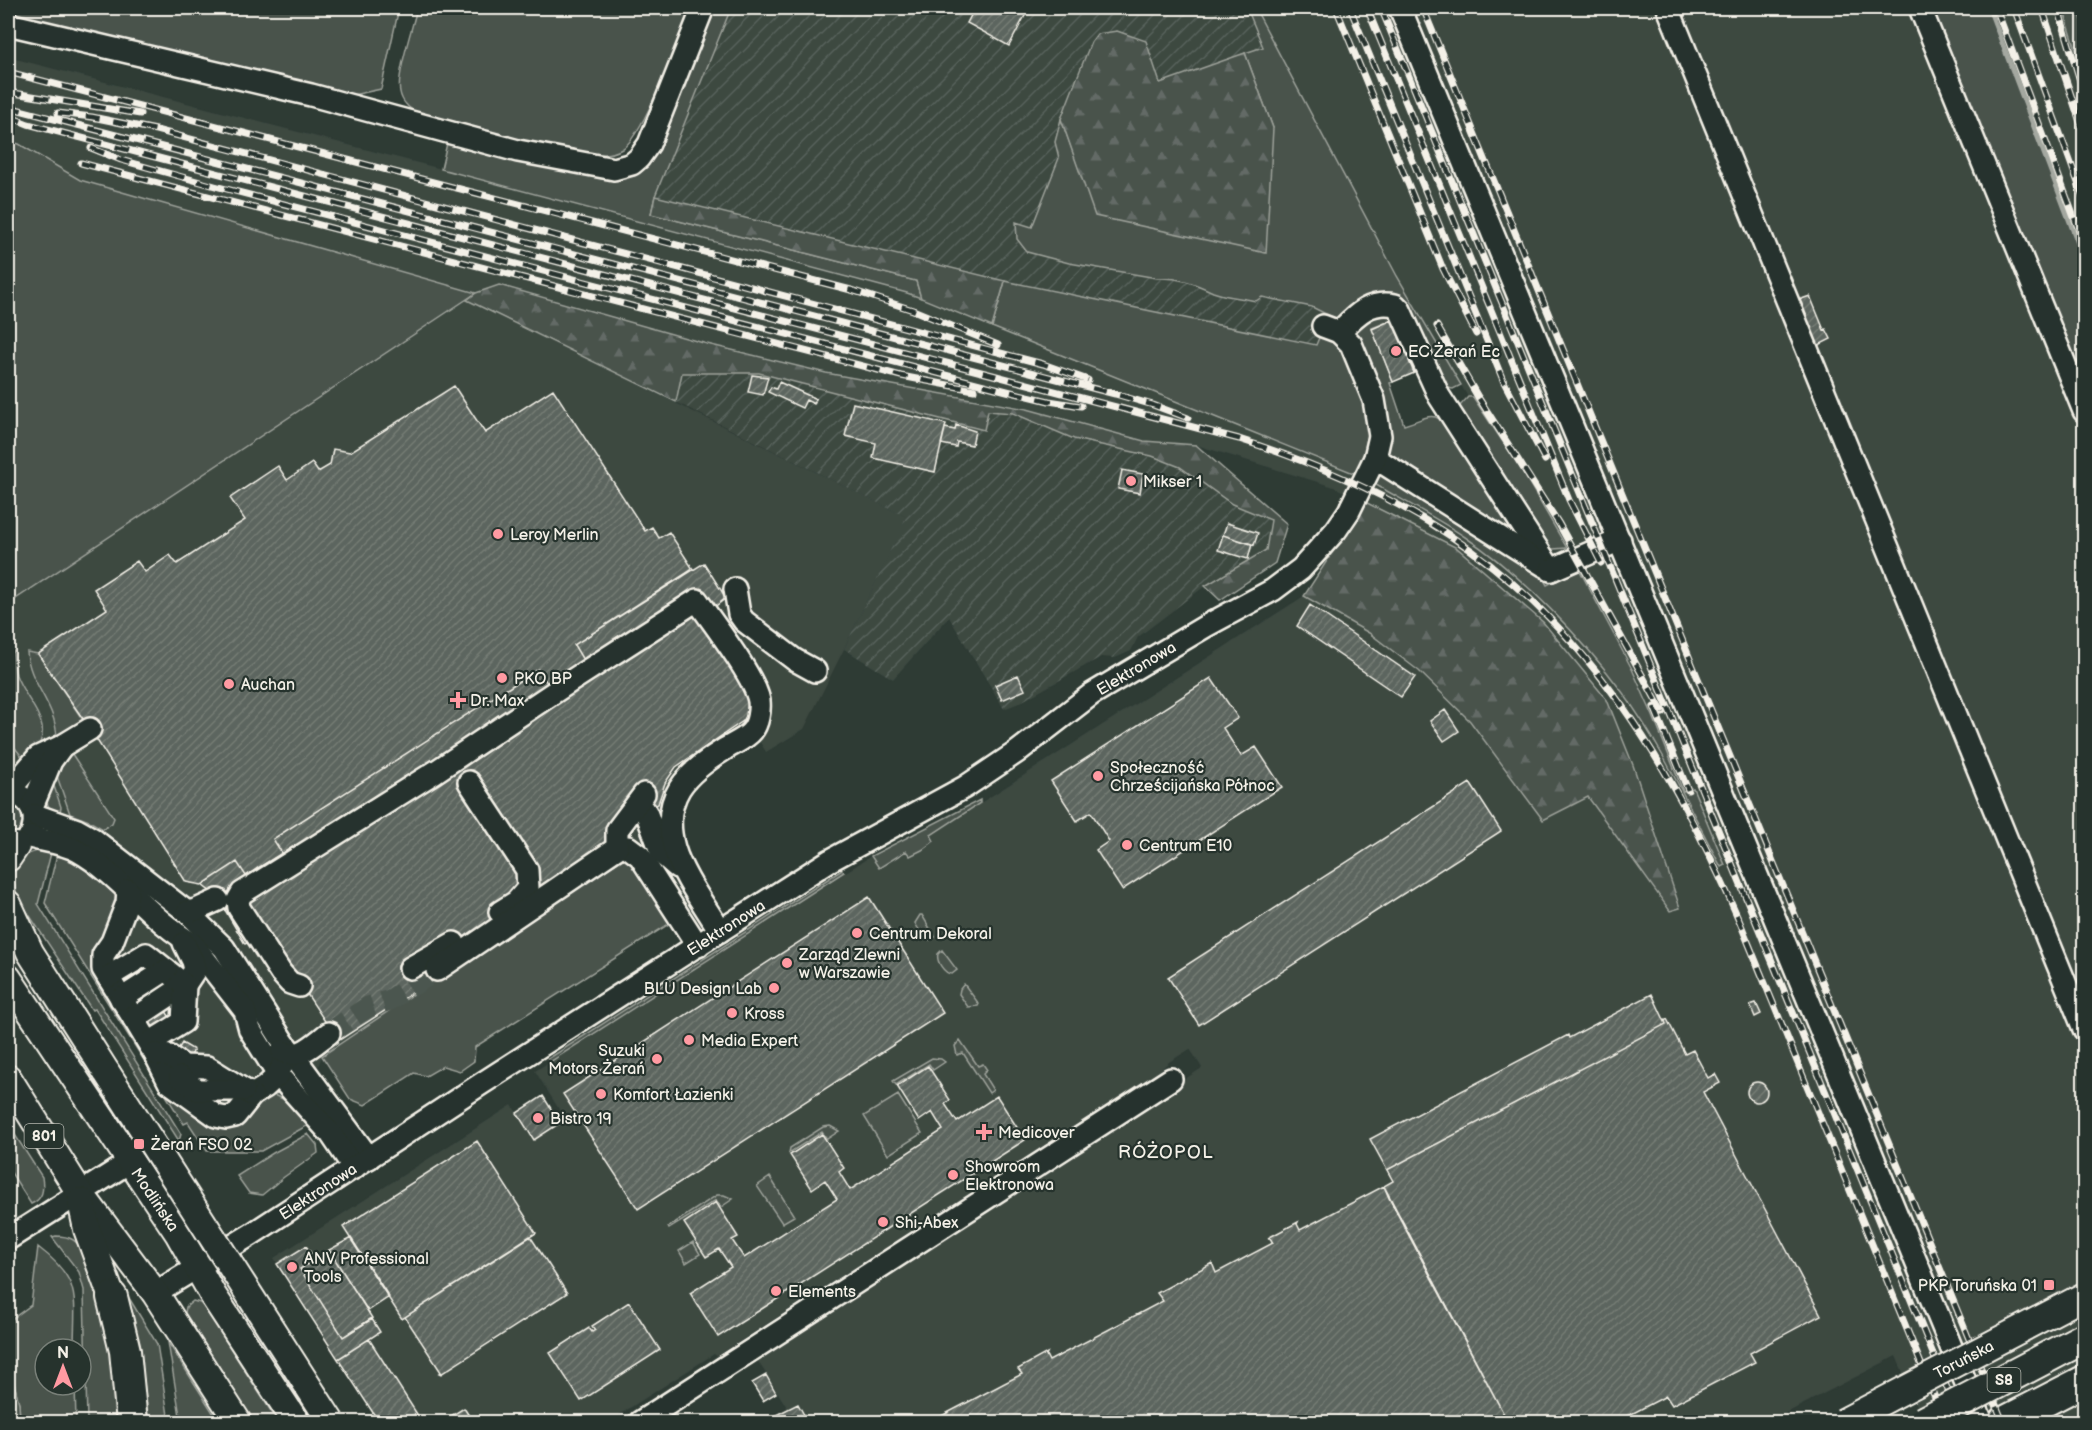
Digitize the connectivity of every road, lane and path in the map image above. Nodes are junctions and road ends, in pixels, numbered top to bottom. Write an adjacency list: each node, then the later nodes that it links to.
1 (702, 8): 5 (street)
2 (1400, 8): 8 (street)
3 (1668, 8): 39 (street)
4 (1920, 8): 6 (street)
5 (8, 24)
6 (2085, 411)
7 (1375, 458): 9 (street); 9 (street, Elektronowa); 28 (street, Elektronowa)
8 (1620, 540): 9 (street); 63 (street)
9 (1551, 570)
10 (735, 590): 11 (street)
11 (815, 671)
12 (90, 729): 13 (street)
13 (62, 746): 15 (street); 16 (street)
14 (469, 782): 31 (street)
15 (8, 793): 16 (street)
16 (33, 811): 18 (street); 26 (street)
17 (671, 834): 20 (street); 21 (street); 36 (street)
18 (15, 847): 23 (street)
19 (628, 847): 22 (street)
20 (662, 854): 21 (street); 22 (street); 32 (street)
21 (687, 876): 28 (street)
22 (654, 877): 30 (street)
23 (128, 890): 29 (street); 38 (street)
24 (218, 900): 26 (street)
25 (8, 904): 33 (main road)
26 (187, 912): 41 (street)
27 (8, 923): 33 (main road)
28 (720, 931): 30 (street, Elektronowa)
29 (181, 937): 35 (street); 37 (street)
30 (698, 946): 46 (street, Elektronowa)
31 (410, 968)
32 (437, 970)
33 (42, 971): 59 (main road, bridge)
34 (8, 978): 45 (main road, Modlińska)
35 (174, 980): 38 (street); 38 (street); 38 (street)
36 (299, 986)
37 (245, 1011): 41 (street); 44 (street)
38 (134, 1020): 44 (street); 44 (street)
39 (2085, 1029)
40 (329, 1033): 41 (street)
41 (288, 1051): 44 (street); 46 (street)
42 (8, 1078): 47 (main road, 801)
43 (1171, 1079): 60 (street)
44 (260, 1087): 46 (street)
45 (131, 1161): 47 (street); 49 (main road, Modlińska)
46 (361, 1163): 49 (street, Elektronowa)
47 (80, 1193): 48 (street); 50 (main road, 801); 52 (main road)
48 (8, 1239)
49 (196, 1266): 50 (street, Elektronowa); 58 (main road, Modlińska)
50 (155, 1293): 57 (main road, 801)
51 (2085, 1296): 61 (main road, Toruńska, bridge)
52 (112, 1297): 55 (highway); 56 (main road)
53 (2085, 1338): 62 (highway, S8, bridge)
54 (2085, 1381): 64 (highway, S8)
55 (132, 1422)
56 (141, 1422)
57 (238, 1422)
58 (296, 1422)
59 (331, 1422)
60 (640, 1422)
61 (1843, 1422)
62 (1923, 1422)
63 (1982, 1422)
64 (2004, 1422)

